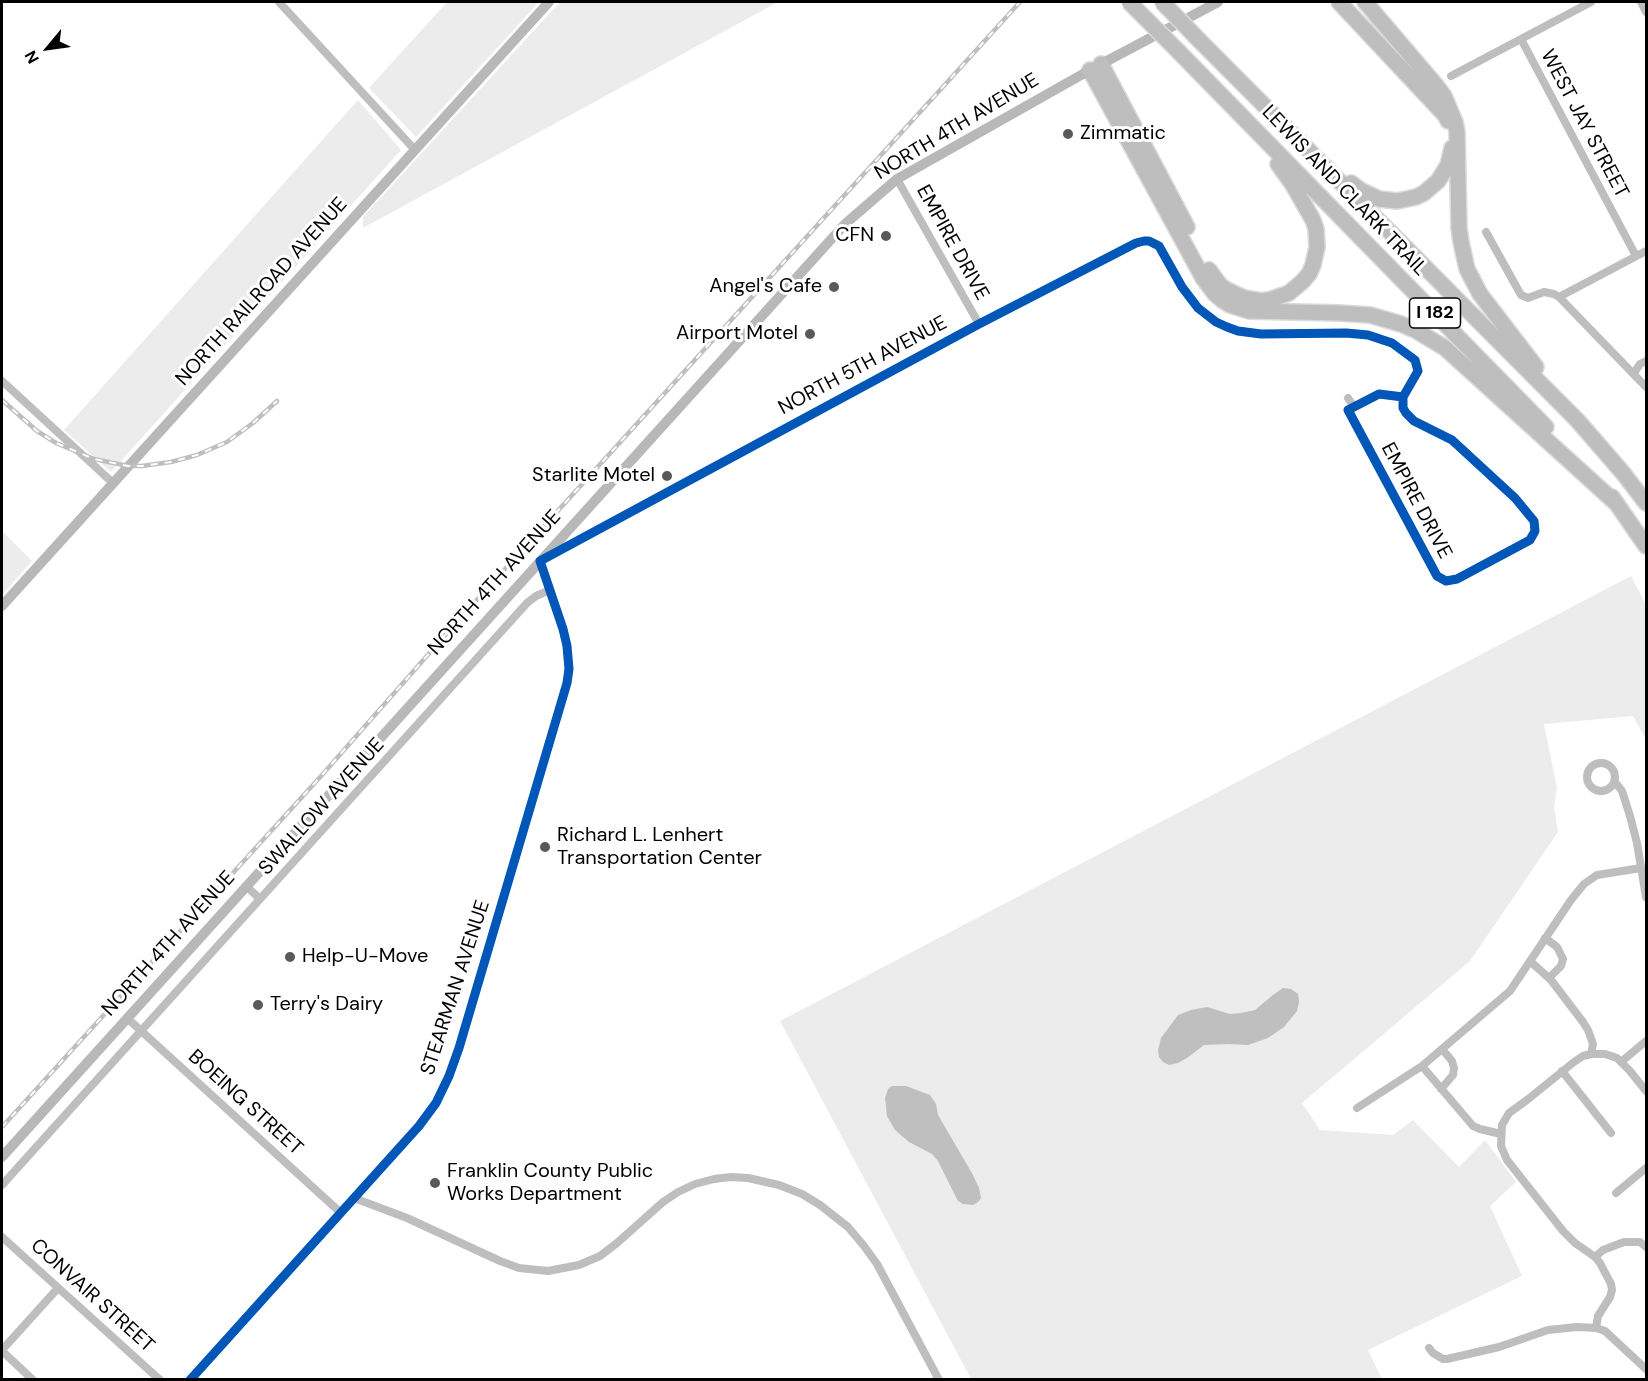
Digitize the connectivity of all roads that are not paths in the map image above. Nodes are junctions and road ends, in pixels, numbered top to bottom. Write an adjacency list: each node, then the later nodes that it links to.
1 (279, 2): 17 (street)
2 (549, 2): 17 (main road, NORTH RAILROAD AVENUE)
3 (1129, 2): 16 (highway, LEWIS AND CLARK TRAIL / I 182, bridge)
4 (1162, 2): 18 (highway, LEWIS AND CLARK TRAIL / I 182, bridge)
5 (1218, 2): 13 (main road, NORTH 4TH AVENUE)
6 (1339, 2): 18 (highway)
7 (1356, 2): 15 (highway)
8 (1365, 2): 15 (highway)
9 (1591, 2): 12 (street)
10 (1641, 2): 11 (street)
11 (1647, 12)
12 (1521, 39): 14 (street); 22 (street, WEST JAY STREET)
13 (1096, 67): 16 (highway); 19 (main road, NORTH 4TH AVENUE); 35 (highway)
14 (1451, 76)
15 (1435, 84): 32 (highway)
16 (1250, 124): 35 (highway, LEWIS AND CLARK TRAIL / I 182)
17 (415, 150): 33 (main road, NORTH RAILROAD AVENUE)
18 (1308, 150): 32 (highway, LEWIS AND CLARK TRAIL / I 182)
19 (897, 179): 24 (street, EMPIRE DRIVE); 37 (main road, NORTH 4TH AVENUE)
20 (1486, 232): 23 (street)
21 (1647, 251): 22 (street)
22 (1636, 256): 23 (street)
23 (1559, 297): 26 (street)
24 (979, 324): 29 (street, NORTH 5TH AVENUE); 37 (street, NORTH 5TH AVENUE)
25 (1647, 361): 26 (street)
26 (1634, 373): 28 (street)
27 (2, 381): 33 (street)
28 (1647, 387)
29 (1403, 397): 31 (street); 31 (street, EMPIRE DRIVE)
30 (1348, 398): 31 (street)
31 (1354, 407)
32 (1578, 421): 34 (highway, LEWIS AND CLARK TRAIL / I 182)
33 (113, 483): 39 (main road, NORTH RAILROAD AVENUE)
34 (1647, 503)
35 (1617, 504): 36 (highway, LEWIS AND CLARK TRAIL / I 182)
36 (1647, 546)
37 (540, 561): 38 (street, STEARMAN AVENUE); 42 (main road, NORTH 4TH AVENUE)
38 (550, 590): 44 (street, SWALLOW AVENUE); 65 (street, STEARMAN AVENUE)
39 (2, 606)
40 (1615, 782): 41 (street)
41 (1641, 868): 43 (street); 45 (street)
42 (246, 886): 44 (street); 48 (main road, NORTH 4TH AVENUE)
43 (1647, 897)
44 (261, 899): 49 (street, SWALLOW AVENUE)
45 (1545, 938): 46 (street); 47 (street)
46 (1530, 961): 47 (street); 51 (street)
47 (1549, 978): 52 (street)
48 (128, 1018): 49 (street, BOEING STREET); 61 (main road, NORTH 4TH AVENUE)
49 (142, 1031): 63 (street, SWALLOW AVENUE); 66 (street, BOEING STREET)
50 (1647, 1041): 53 (street)
51 (1442, 1049): 54 (street); 56 (street)
52 (1591, 1054): 53 (street); 55 (street)
53 (1621, 1062): 57 (street)
54 (1422, 1066): 56 (street); 58 (street)
55 (1562, 1071): 59 (street); 60 (street)
56 (1441, 1089): 60 (street)
57 (1647, 1092)
58 (1358, 1108)
59 (1611, 1132)
60 (1501, 1134): 69 (street)
61 (2, 1157)
62 (1647, 1168): 64 (street)
63 (2, 1185)
64 (1616, 1193)
65 (354, 1198): 66 (street, STEARMAN AVENUE); 78 (street)
66 (341, 1213): 77 (street, STEARMAN AVENUE)
67 (2, 1237): 70 (street, CONVAIR STREET)
68 (1647, 1247): 69 (street)
69 (1594, 1257): 71 (street)
70 (58, 1287): 73 (street); 76 (street, CONVAIR STREET)
71 (1596, 1328): 72 (street); 74 (street)
72 (1429, 1348)
73 (2, 1350): 75 (street)
74 (1647, 1369)
75 (33, 1380)
76 (160, 1380)
77 (190, 1380)
78 (939, 1380)

